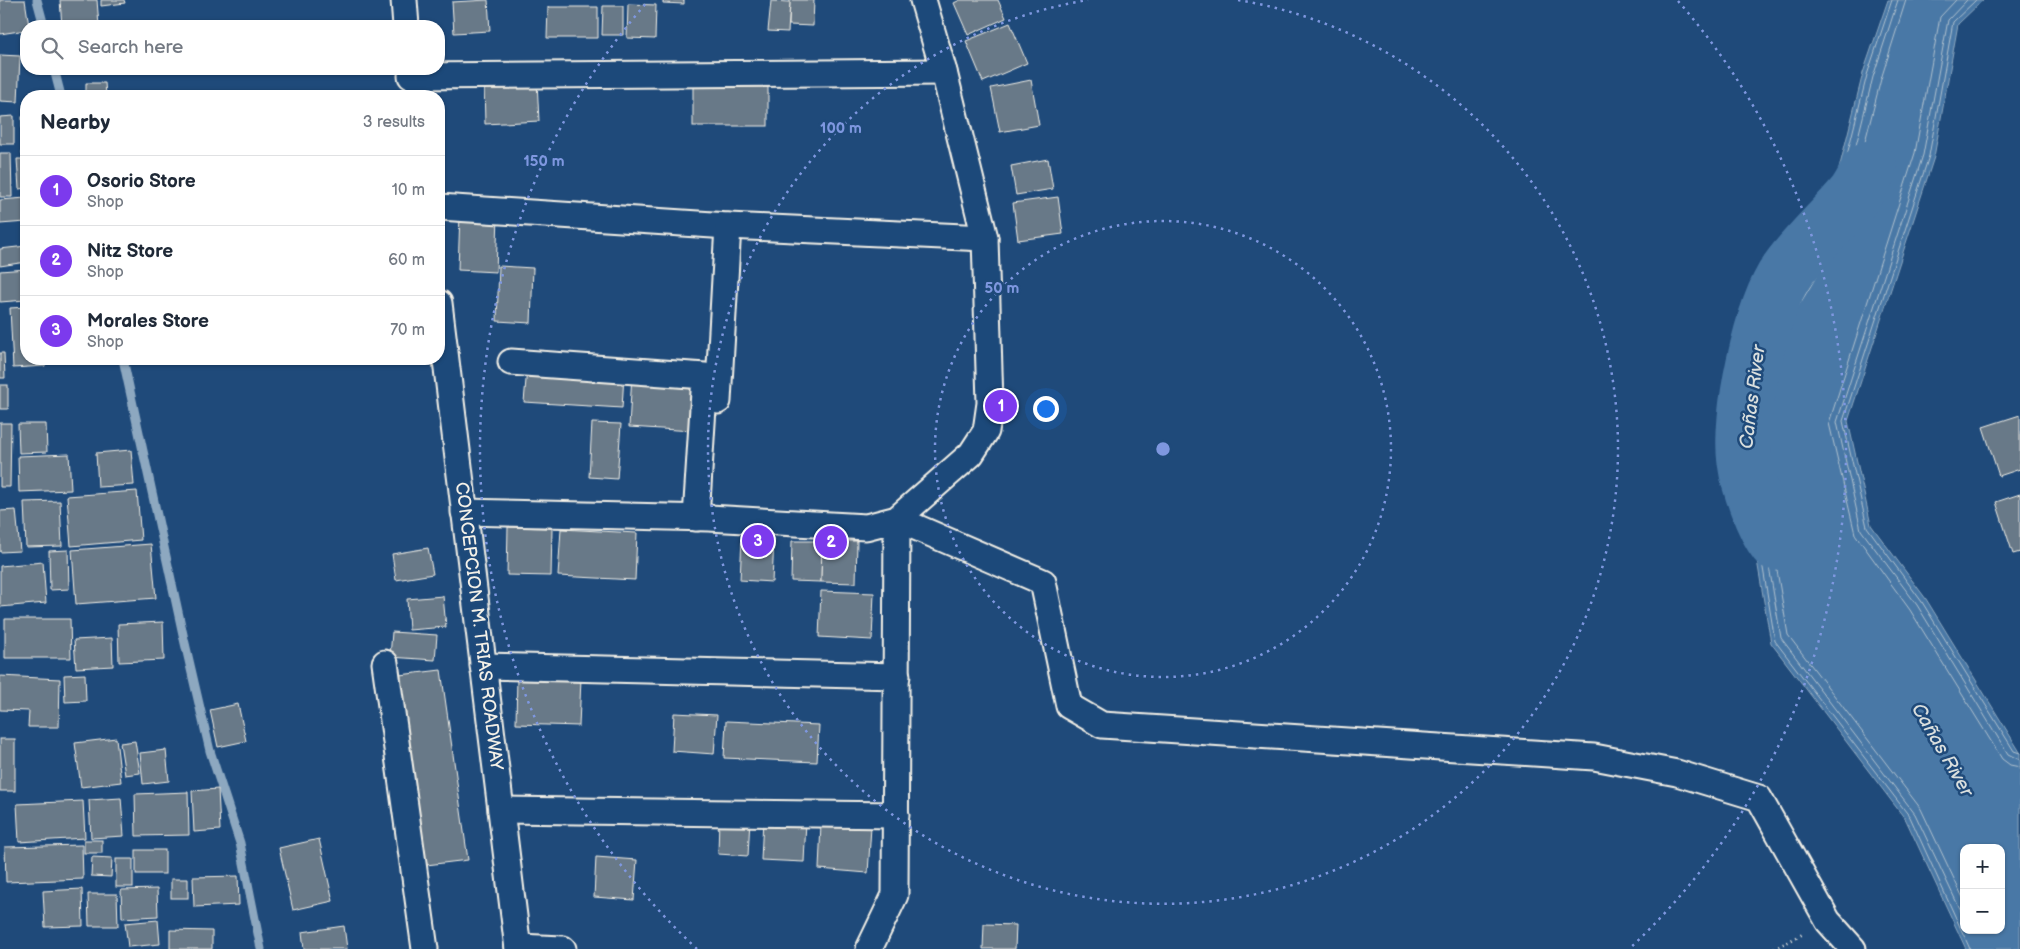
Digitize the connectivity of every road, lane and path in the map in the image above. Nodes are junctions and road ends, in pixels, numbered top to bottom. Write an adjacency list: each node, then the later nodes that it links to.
1 (404, 0): 3 (street)
2 (923, 0): 4 (street)
3 (406, 20)
4 (944, 72): 5 (street); 8 (street)
5 (411, 80)
6 (445, 207): 7 (street)
7 (728, 226): 8 (street); 12 (street)
8 (985, 238): 13 (street)
9 (445, 353): 11 (street, CONCEPCION M. TRIAS ROADWAY)
10 (511, 362): 12 (street)
11 (464, 512): 12 (street); 15 (street, CONCEPCION M. TRIAS ROADWAY)
12 (703, 518): 13 (street)
13 (897, 519): 16 (street); 23 (street)
14 (386, 663): 20 (street)
15 (483, 666): 16 (street); 17 (street, CONCEPCION M. TRIAS ROADWAY)
16 (897, 676): 18 (street)
17 (501, 810): 18 (street); 19 (street, CONCEPCION M. TRIAS ROADWAY)
18 (896, 815): 22 (street)
19 (518, 948): 21 (street)
20 (425, 949)
21 (563, 949)
22 (869, 949)
23 (1854, 949)

